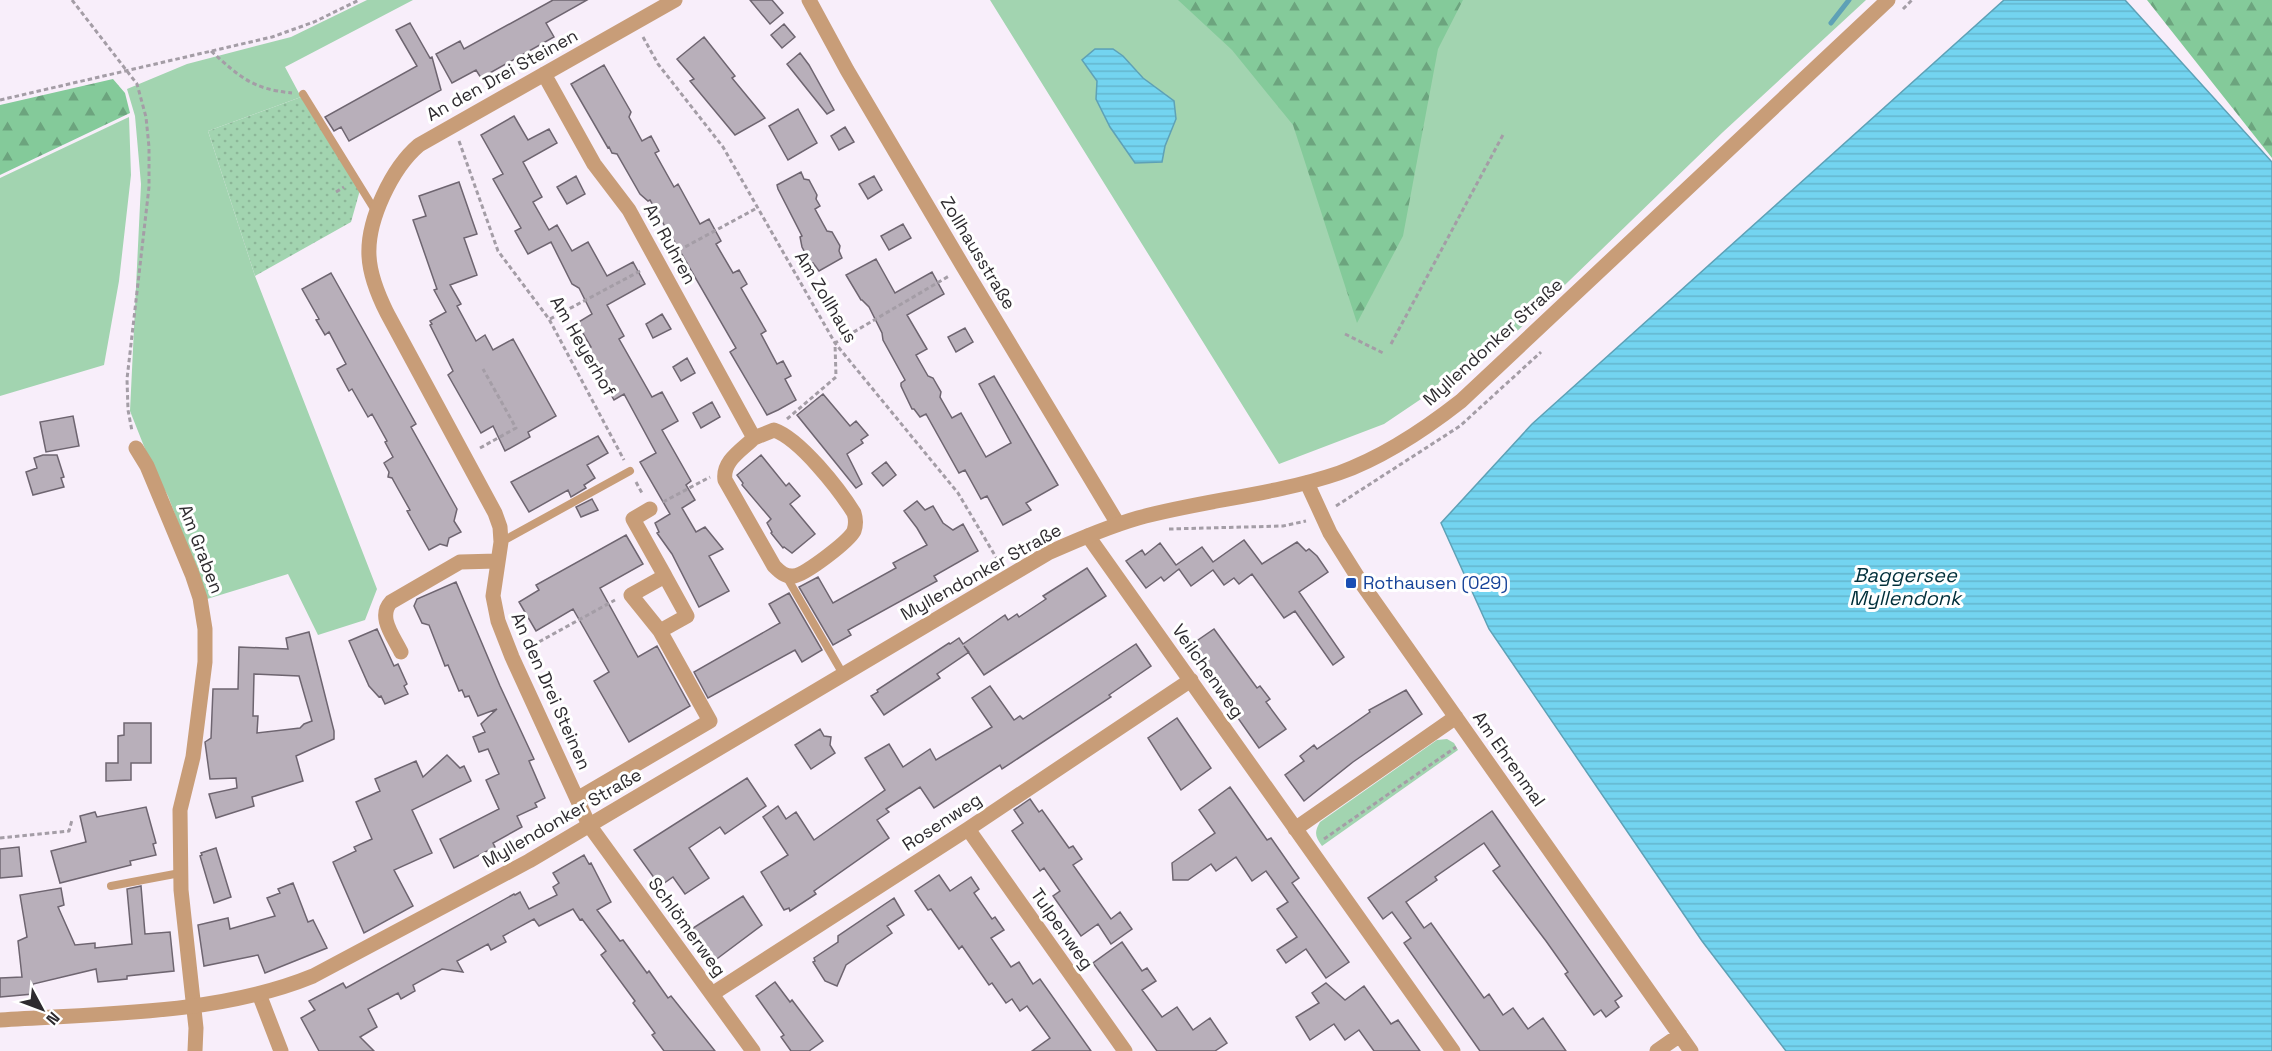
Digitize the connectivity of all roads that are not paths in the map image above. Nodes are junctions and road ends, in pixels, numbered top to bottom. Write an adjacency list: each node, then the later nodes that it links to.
1 (675, 0): 4 (street, An den Drei Steinen)
2 (809, 0): 12 (street, Zollhausstraße)
3 (1888, 0): 10 (street, Myllendonker Straße)
4 (544, 74): 6 (street, An den Drei Steinen); 7 (street, An Ruhren)
5 (303, 94): 6 (lane)
6 (377, 213): 14 (street, An den Drei Steinen)
7 (754, 438): 16 (street); 16 (street)
8 (136, 448): 27 (street, Am Graben)
9 (630, 471): 14 (lane)
10 (1307, 483): 12 (street, Myllendonker Straße); 22 (street, Am Ehrenmal)
11 (650, 509): 17 (street)
12 (1118, 524): 13 (street, Myllendonker Straße)
13 (1088, 536): 20 (street, Myllendonker Straße); 21 (street, Veilchenweg)
14 (501, 542): 15 (street, An den Drei Steinen)
15 (497, 561): 19 (street); 23 (street, An den Drei Steinen)
16 (786, 575): 20 (lane)
17 (665, 576): 18 (street); 18 (street)
18 (660, 631): 23 (street, An den Drei Steinen)
19 (401, 652)
20 (843, 674): 24 (street, Myllendonker Straße)
21 (1191, 680): 25 (street, Rosenweg); 26 (street, Veilchenweg)
22 (1456, 717): 26 (street); 33 (street, Am Ehrenmal)
23 (577, 799): 24 (street, An den Drei Steinen)
24 (590, 825): 29 (street, Myllendonker Straße); 30 (street, Schlömerweg)
25 (968, 829): 30 (street, Rosenweg); 37 (street, Tulpenweg)
26 (1295, 830): 38 (street, Veilchenweg)
27 (180, 873): 28 (lane); 31 (street, Am Graben)
28 (111, 886)
29 (259, 994): 31 (street, Myllendonker Straße); 35 (street)
30 (712, 994): 36 (street, Schlömerweg)
31 (193, 1006): 32 (street, Myllendonker Straße); 34 (street, Am Graben)
32 (0, 1020)
33 (1680, 1035): 39 (street); 40 (street, Am Ehrenmal)
34 (195, 1051)
35 (281, 1051)
36 (753, 1051)
37 (1125, 1051)
38 (1453, 1051)
39 (1657, 1051)
40 (1691, 1051)

